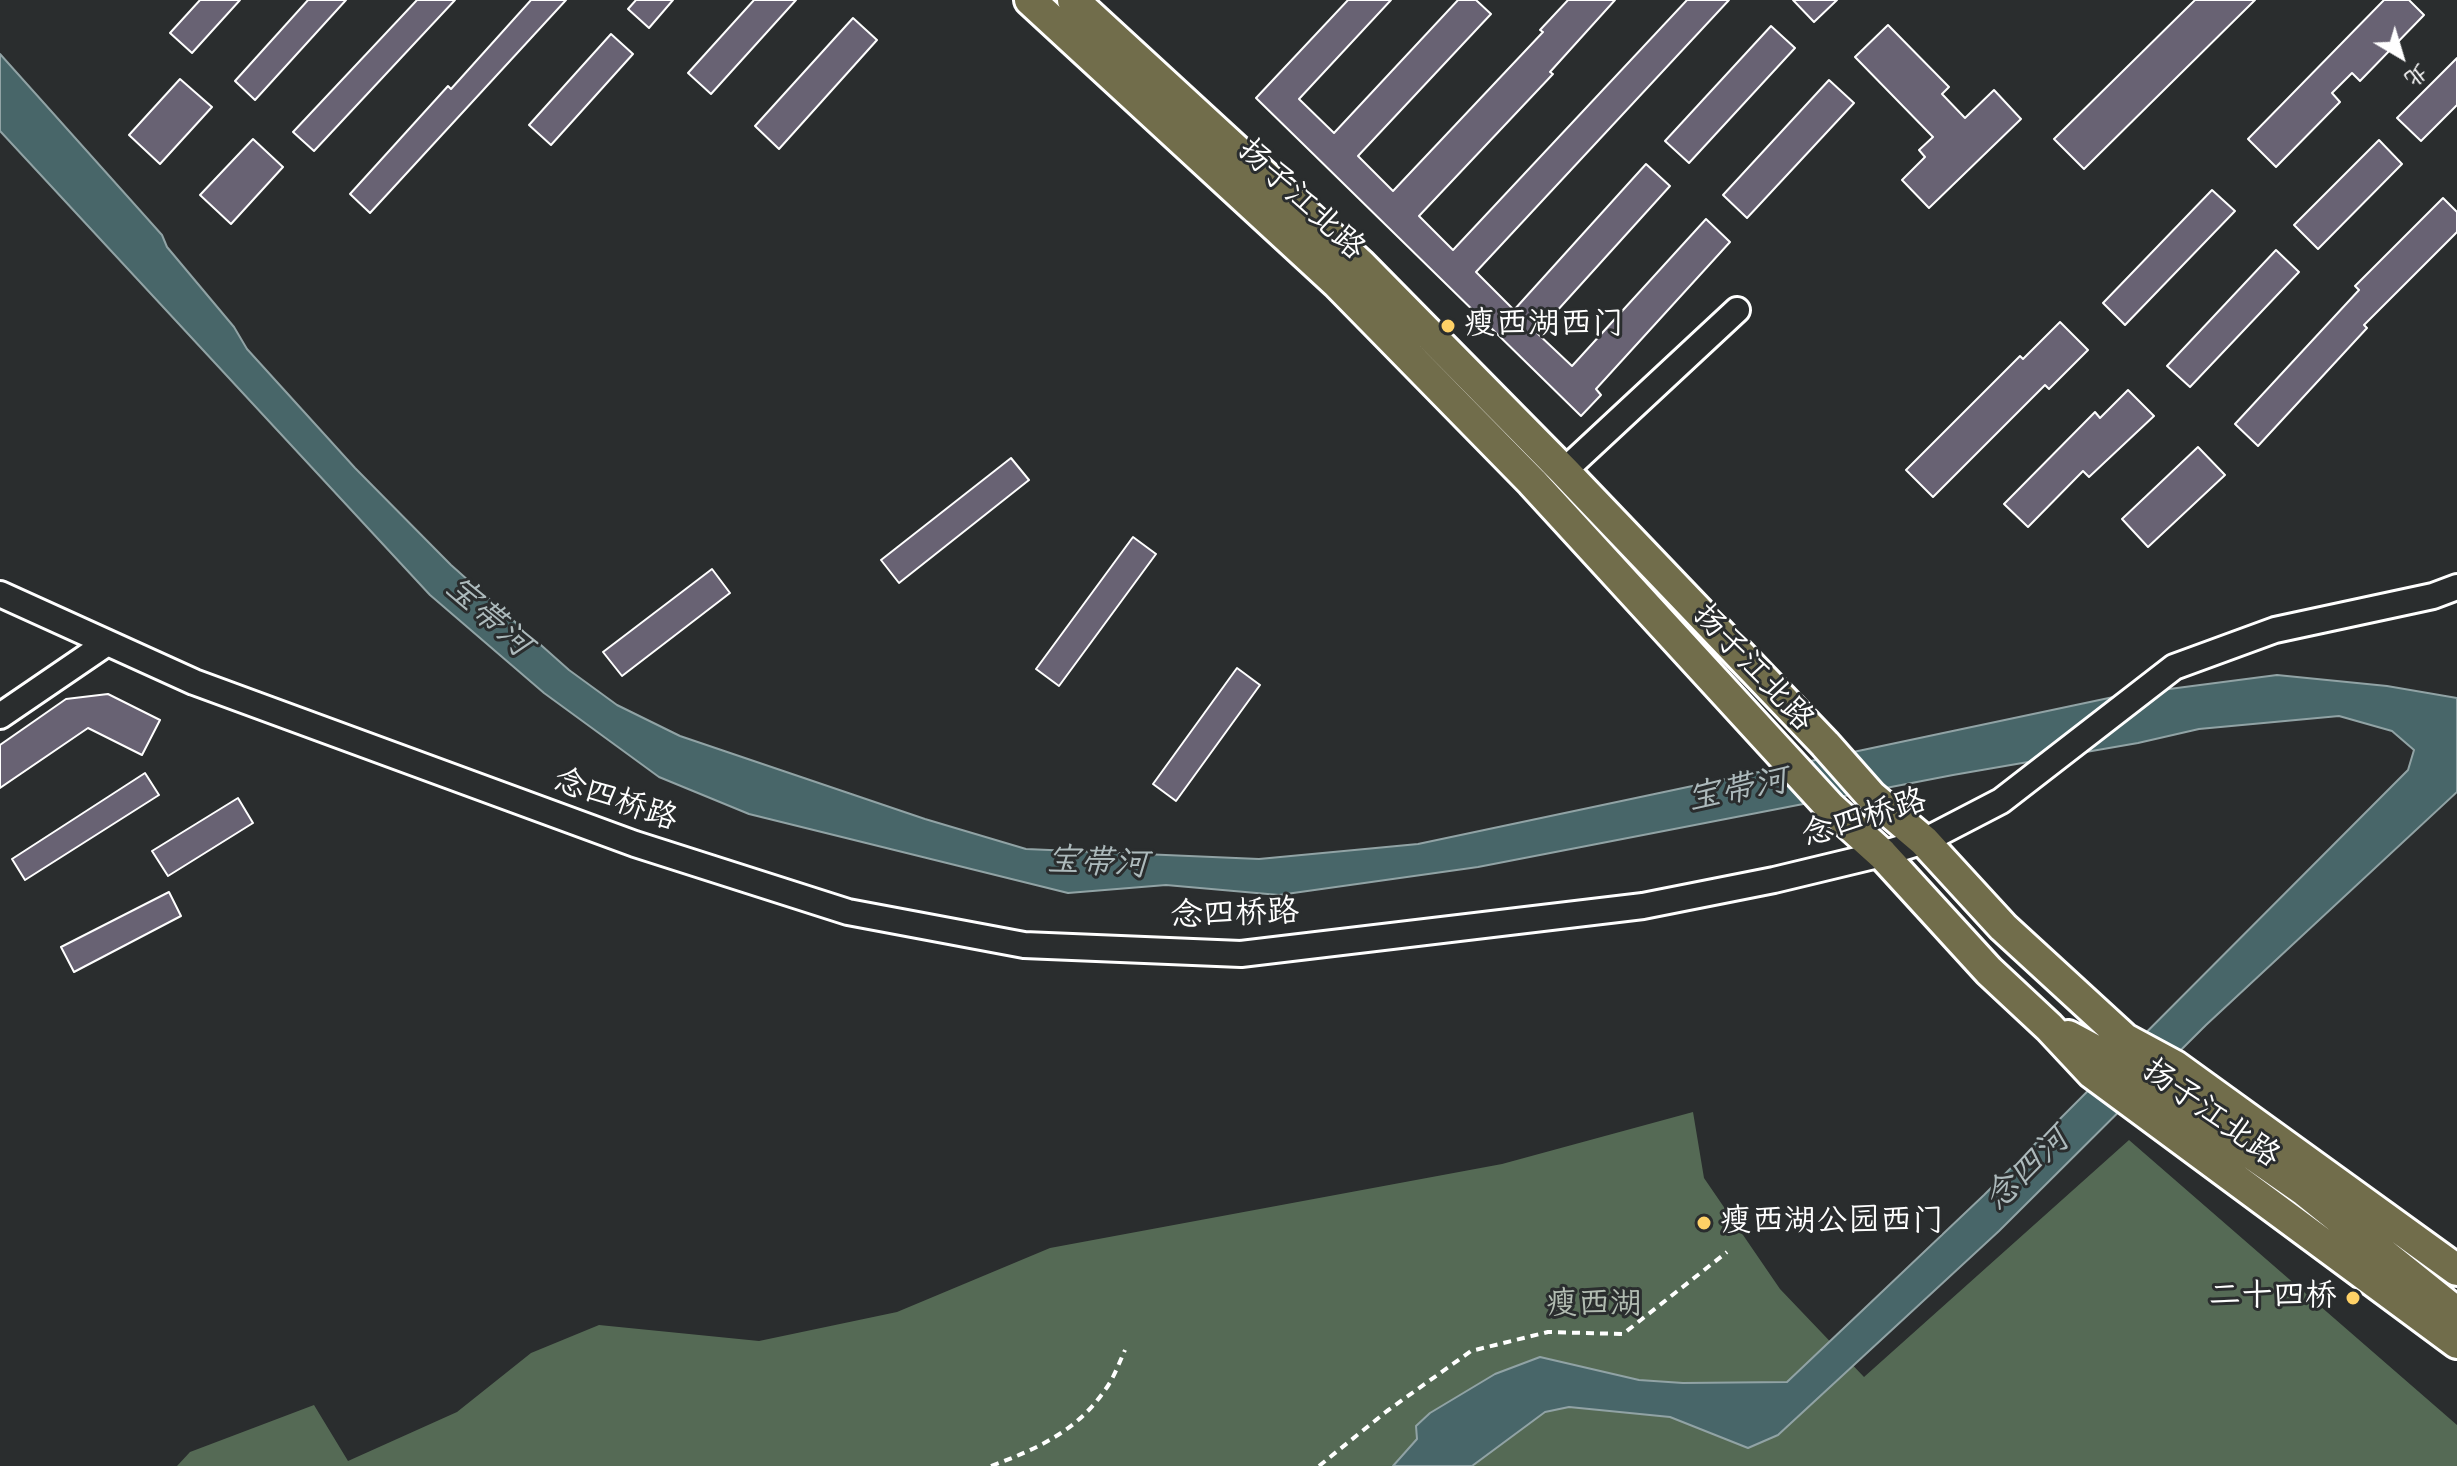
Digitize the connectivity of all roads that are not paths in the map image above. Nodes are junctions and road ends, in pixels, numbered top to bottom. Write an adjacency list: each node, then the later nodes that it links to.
1 (1030, 0): 10 (main road, 扬子江北路)
2 (1073, 0): 4 (main road, 扬子江北路)
3 (1737, 310): 4 (street)
4 (1564, 471): 9 (main road, 扬子江北路)
5 (2457, 587): 9 (street, 念四桥路)
6 (0, 594): 7 (street, 念四桥路)
7 (107, 643): 8 (street); 10 (street, 念四桥路)
8 (0, 716)
9 (1924, 841): 10 (street, 念四桥路); 11 (main road, 扬子江北路)
10 (1882, 854): 11 (main road, 扬子江北路)
11 (2109, 1057): 12 (main road, 扬子江北路); 12 (main road, 扬子江北路)
12 (2157, 1087): 13 (main road, 扬子江北路); 14 (main road); 15 (main road, 扬子江北路)
13 (2457, 1270)
14 (2457, 1313)
15 (2457, 1343)

